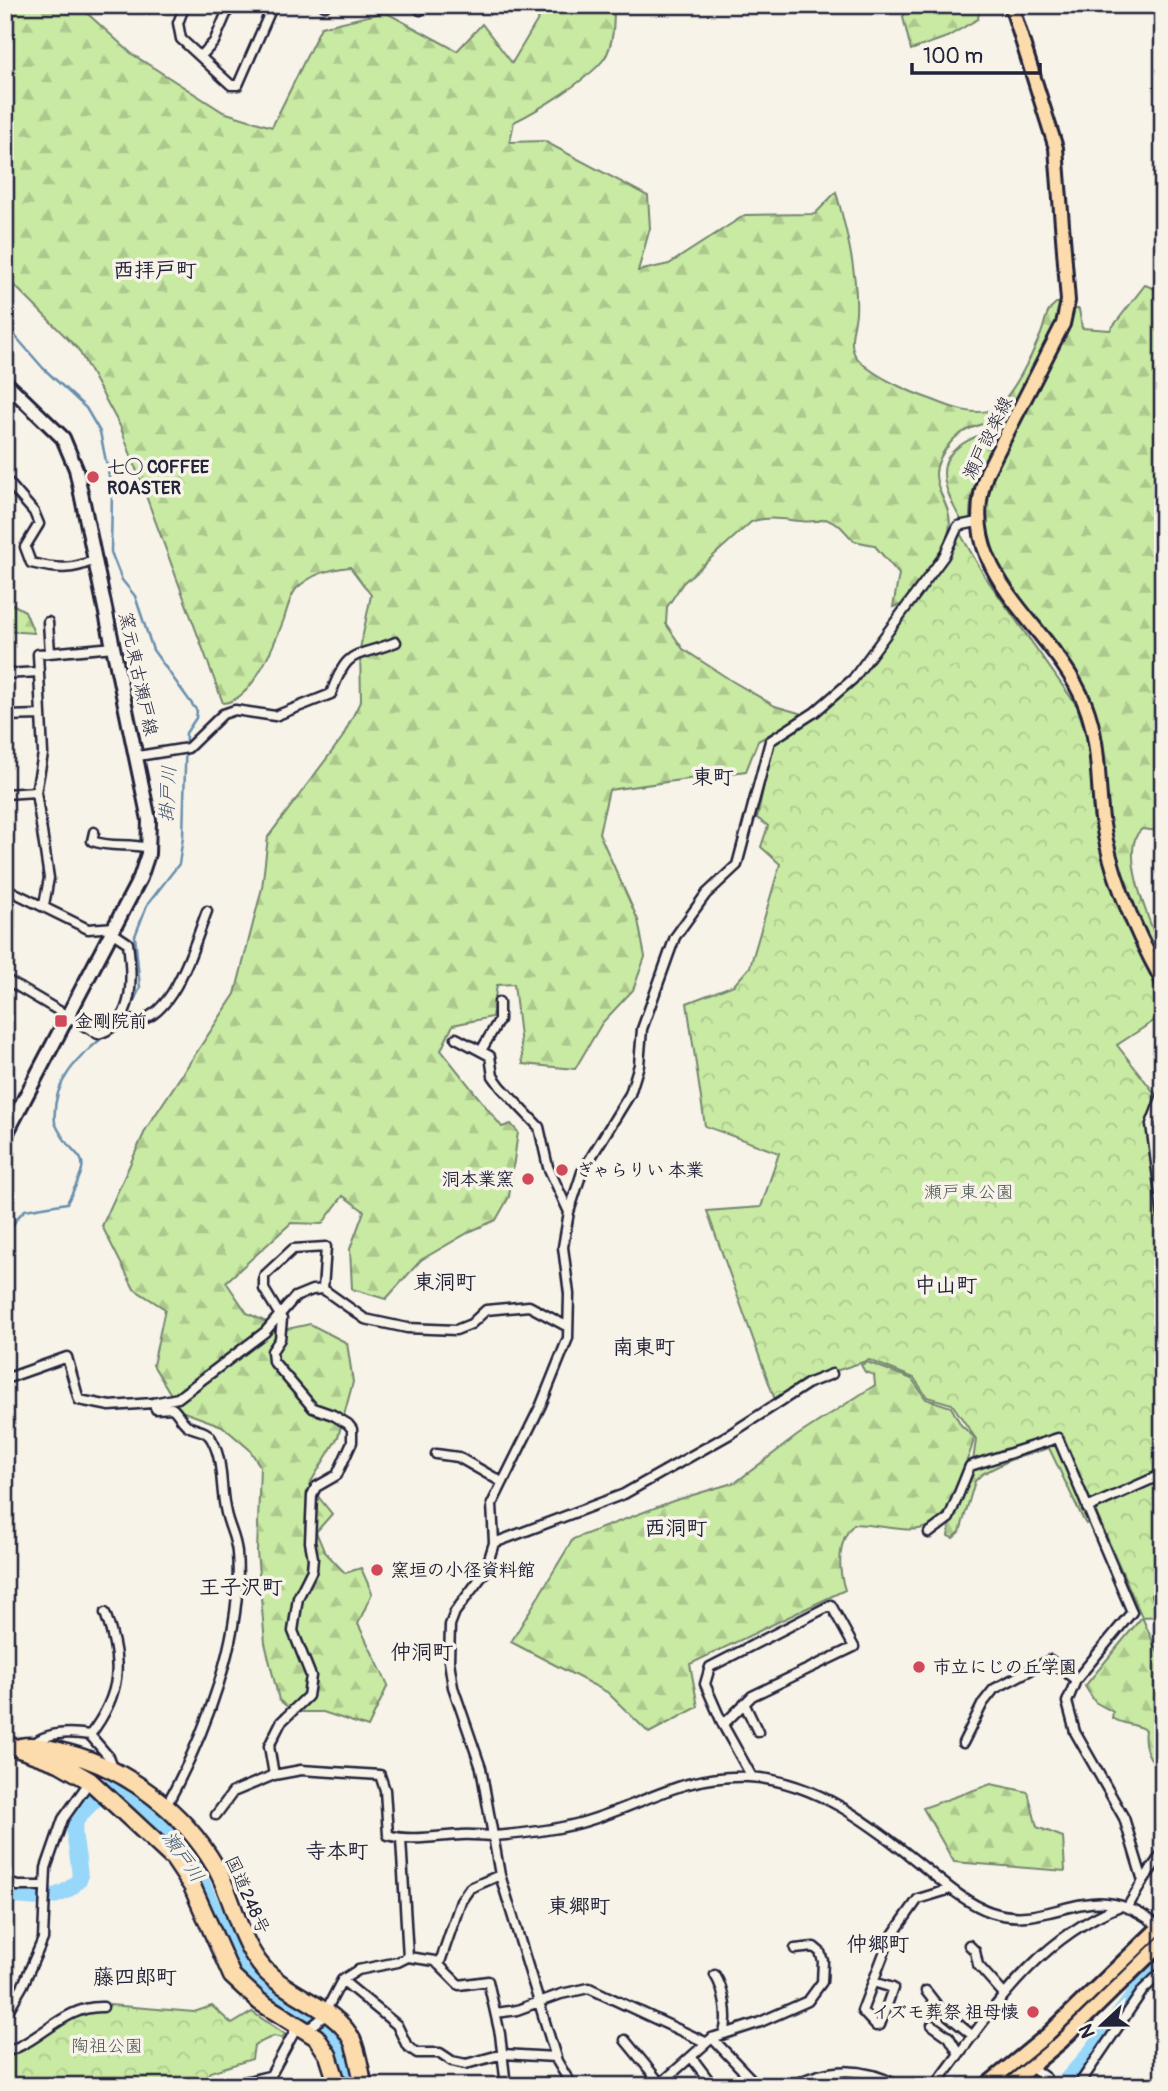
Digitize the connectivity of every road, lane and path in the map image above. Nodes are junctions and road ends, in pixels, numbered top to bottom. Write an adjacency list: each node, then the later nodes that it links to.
1 (185, 5): 5 (street)
2 (230, 5): 5 (street)
3 (273, 5): 5 (street)
4 (1011, 5): 8 (main road, 瀬戸設楽線)
5 (201, 56)
6 (5, 382): 9 (main road, 窯元東古瀬戸線)
7 (5, 485): 9 (street)
8 (977, 522): 28 (main road, 瀬戸設楽線); 36 (street)
9 (96, 559): 12 (main road, 窯元東古瀬戸線)
10 (48, 622): 13 (street)
11 (396, 642): 18 (street)
12 (114, 647): 13 (street); 18 (main road, 窯元東古瀬戸線)
13 (50, 653): 14 (street)
14 (38, 672): 15 (street); 16 (street)
15 (5, 674)
16 (40, 715): 17 (street); 19 (street)
17 (5, 716)
18 (138, 757): 22 (main road, 窯元東古瀬戸線)
19 (36, 792): 20 (street); 24 (street)
20 (5, 794)
21 (94, 832): 22 (street)
22 (148, 848): 26 (main road, 窯元東古瀬戸線)
23 (5, 888): 24 (street)
24 (44, 905): 26 (street)
25 (207, 911): 31 (street)
26 (114, 930): 30 (main road, 窯元東古瀬戸線); 31 (street)
27 (5, 979): 30 (street)
28 (1163, 982)
29 (499, 1002): 33 (street)
30 (69, 1016): 31 (street); 35 (main road, 窯元東古瀬戸線)
31 (124, 1019)
32 (456, 1038): 33 (street)
33 (482, 1049): 36 (street)
34 (1163, 1093): 37 (street)
35 (5, 1136)
36 (569, 1212): 40 (street)
37 (1163, 1218)
38 (323, 1289): 39 (street); 39 (street); 40 (street)
39 (280, 1312): 43 (street); 59 (street)
40 (568, 1327): 46 (street)
41 (832, 1374): 49 (street)
42 (5, 1379): 43 (street)
43 (153, 1403): 62 (street)
44 (436, 1454): 46 (street)
45 (1163, 1474): 47 (street)
46 (500, 1481): 49 (street)
47 (1087, 1508): 48 (street); 51 (street)
48 (929, 1533)
49 (494, 1543): 64 (street)
50 (105, 1613): 55 (street)
51 (1076, 1680): 56 (street); 68 (street)
52 (744, 1703): 53 (street); 53 (street); 54 (street)
53 (723, 1725): 60 (street)
54 (758, 1732)
55 (90, 1735): 57 (street); 58 (street)
56 (964, 1743)
57 (19, 1745): 58 (highway, 国道248号); 61 (highway)
58 (113, 1768): 62 (highway, 国道248号)
59 (274, 1774): 63 (street); 65 (street)
60 (752, 1777): 64 (street); 71 (street)
61 (93, 1784): 70 (street); 91 (highway)
62 (165, 1807): 89 (highway, 国道248号)
63 (216, 1815)
64 (492, 1836): 65 (street); 67 (street)
65 (401, 1839): 77 (street)
66 (1163, 1852): 68 (street)
67 (500, 1875): 78 (street); 85 (street)
68 (1143, 1881): 72 (street)
69 (5, 1882): 70 (street)
70 (45, 1888): 88 (street)
71 (951, 1889): 72 (street); 82 (street)
72 (1124, 1907): 73 (street); 84 (street)
73 (1162, 1926): 114 (main road)
74 (1163, 1942): 101 (main road)
75 (969, 1945): 84 (street)
76 (795, 1950): 92 (street)
77 (408, 1957): 78 (street); 81 (street)
78 (439, 1965): 87 (street)
79 (1163, 1971): 117 (street)
80 (715, 1975): 92 (street)
81 (342, 1980): 89 (street); 97 (street)
82 (873, 1982): 82 (street)
83 (926, 1991): 93 (street)
84 (1003, 1993): 93 (street)
85 (540, 2001): 87 (street); 95 (street); 99 (street)
86 (103, 2007): 96 (street)
87 (496, 2013): 97 (street)
88 (5, 2016)
89 (324, 2016): 91 (street); 107 (highway, 国道248号)
90 (932, 2025): 98 (street)
91 (305, 2028): 102 (street); 106 (highway)
92 (723, 2033): 95 (street)
93 (973, 2036): 98 (street)
94 (625, 2040): 103 (street)
95 (709, 2040): 100 (street); 111 (street)
96 (5, 2052)
97 (503, 2054): 99 (street); 108 (street)
98 (959, 2054): 113 (street)
99 (555, 2056): 109 (street)
100 (692, 2058): 103 (street); 110 (street)
101 (1032, 2068): 115 (main road); 116 (street)
102 (269, 2076): 104 (street); 105 (street)
103 (659, 2085)
104 (240, 2086)
105 (265, 2086)
106 (338, 2086)
107 (365, 2086)
108 (506, 2086)
109 (572, 2086)
110 (713, 2086)
111 (789, 2086): 112 (street)
112 (899, 2086)
113 (935, 2086)
114 (985, 2086)
115 (1008, 2086)
116 (1047, 2086)
117 (1078, 2086)

